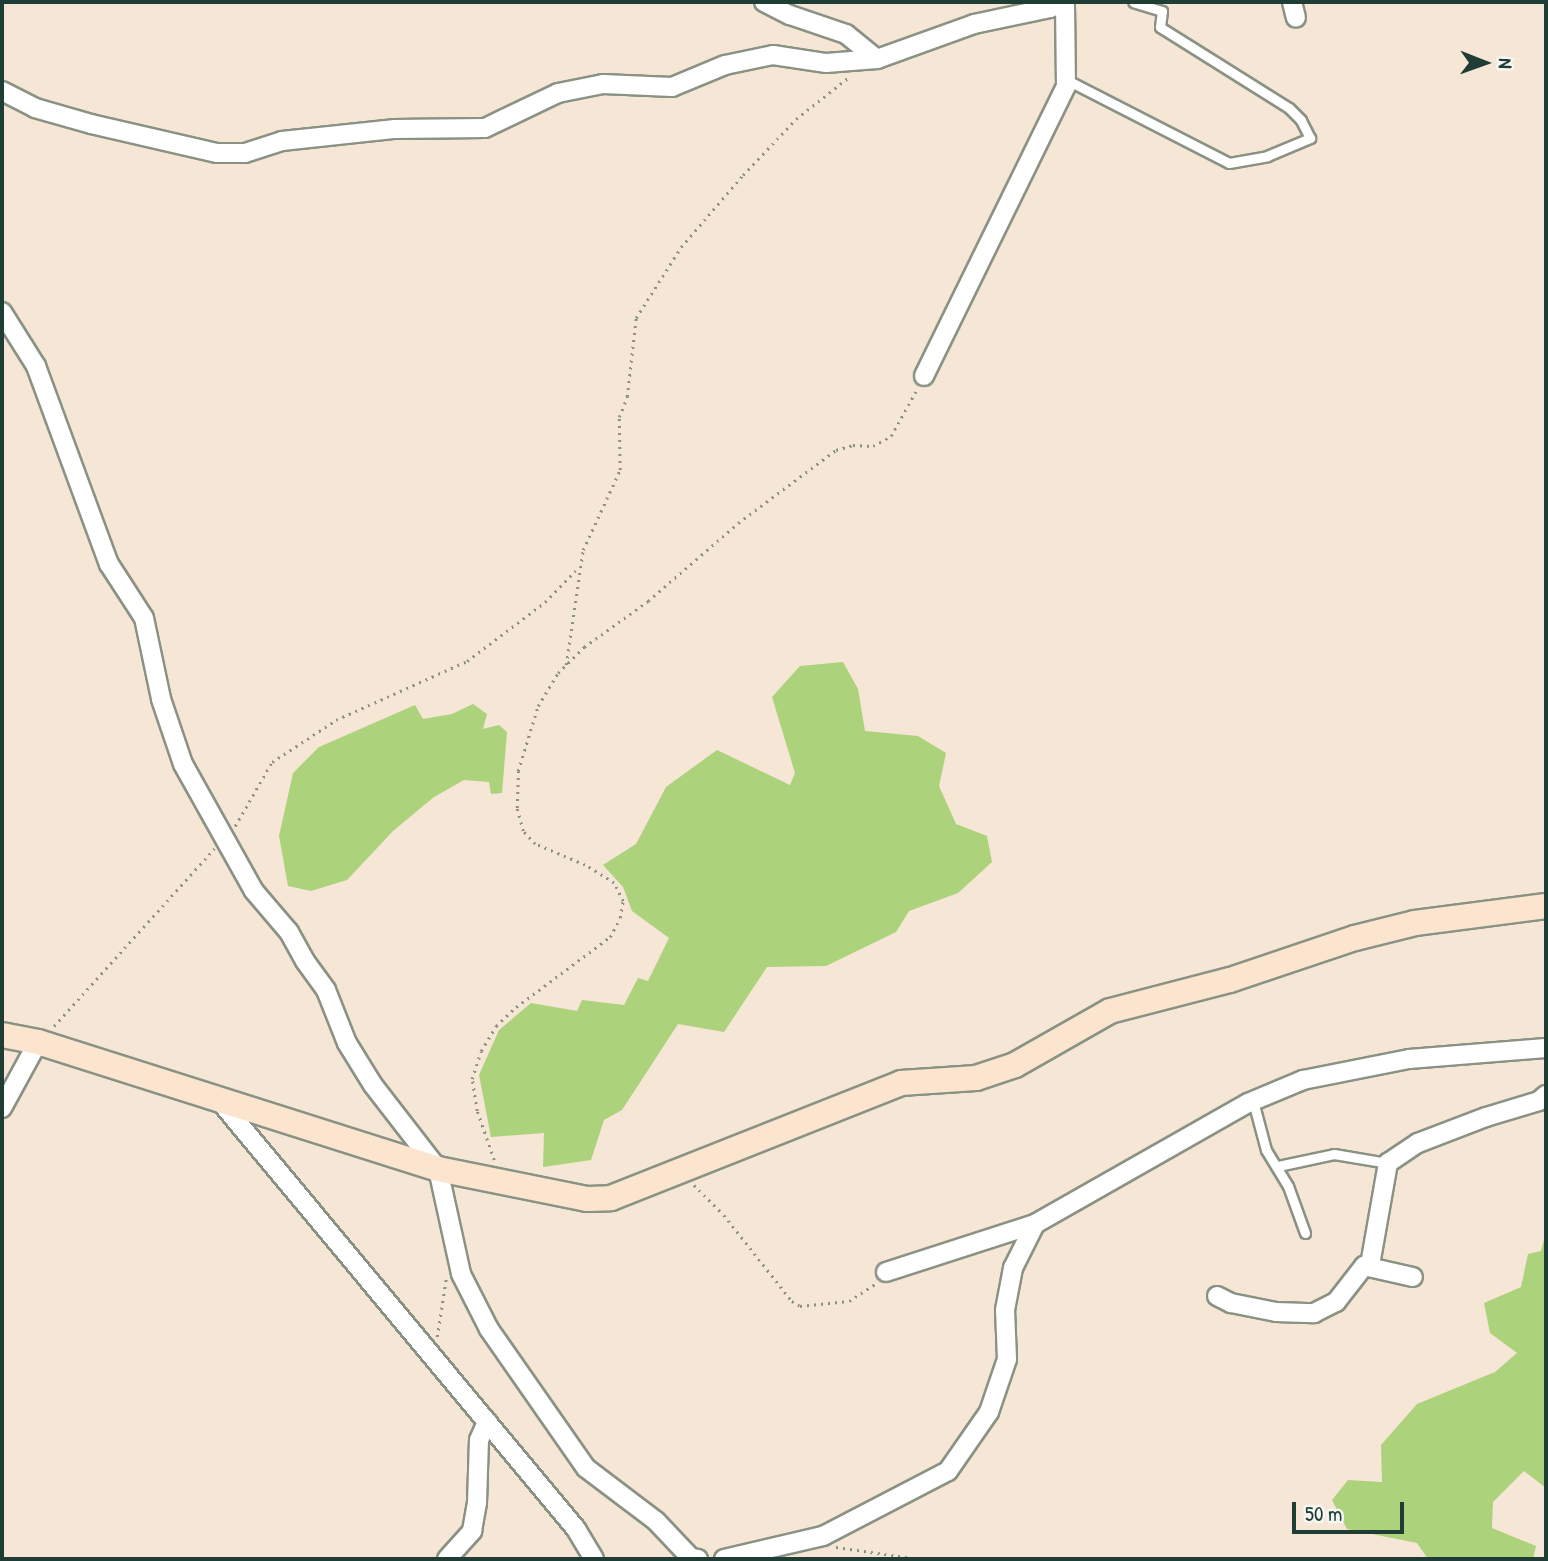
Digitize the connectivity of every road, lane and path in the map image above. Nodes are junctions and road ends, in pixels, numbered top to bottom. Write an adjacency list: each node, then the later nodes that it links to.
1 (5, 2): 5 (path)
2 (764, 2): 6 (street)
3 (1064, 2): 6 (street); 7 (street)
4 (1133, 2): 7 (lane)
5 (2, 6)
6 (874, 59): 8 (street); 11 (path)
7 (1067, 80): 10 (street)
8 (2, 91)
9 (2, 312): 13 (street)
10 (924, 376): 12 (path)
11 (579, 568): 12 (path); 13 (path)
12 (566, 666): 26 (path)
13 (224, 839): 16 (path); 24 (street)
14 (1546, 906): 25 (street)
15 (2, 1035): 16 (street)
16 (38, 1042): 19 (street); 21 (street)
17 (1546, 1048): 20 (street)
18 (1546, 1095): 22 (street)
19 (219, 1100): 24 (street); 34 (street)
20 (1253, 1101): 23 (lane); 27 (street)
21 (2, 1108)
22 (1388, 1163): 23 (lane); 30 (street)
23 (1278, 1166): 28 (lane)
24 (438, 1169): 26 (street); 29 (street)
25 (679, 1171): 26 (street); 31 (path)
26 (504, 1181)
27 (1035, 1224): 31 (street); 36 (street)
28 (1305, 1233)
29 (457, 1257): 34 (path); 39 (street)
30 (1370, 1265): 32 (street); 33 (street)
31 (886, 1272)
32 (1413, 1277)
33 (1217, 1297)
34 (439, 1365): 35 (street)
35 (487, 1422): 37 (street); 38 (street)
36 (802, 1541): 40 (street); 41 (path)
37 (447, 1559)
38 (594, 1559)
39 (698, 1559)
40 (723, 1559)
41 (919, 1559)

